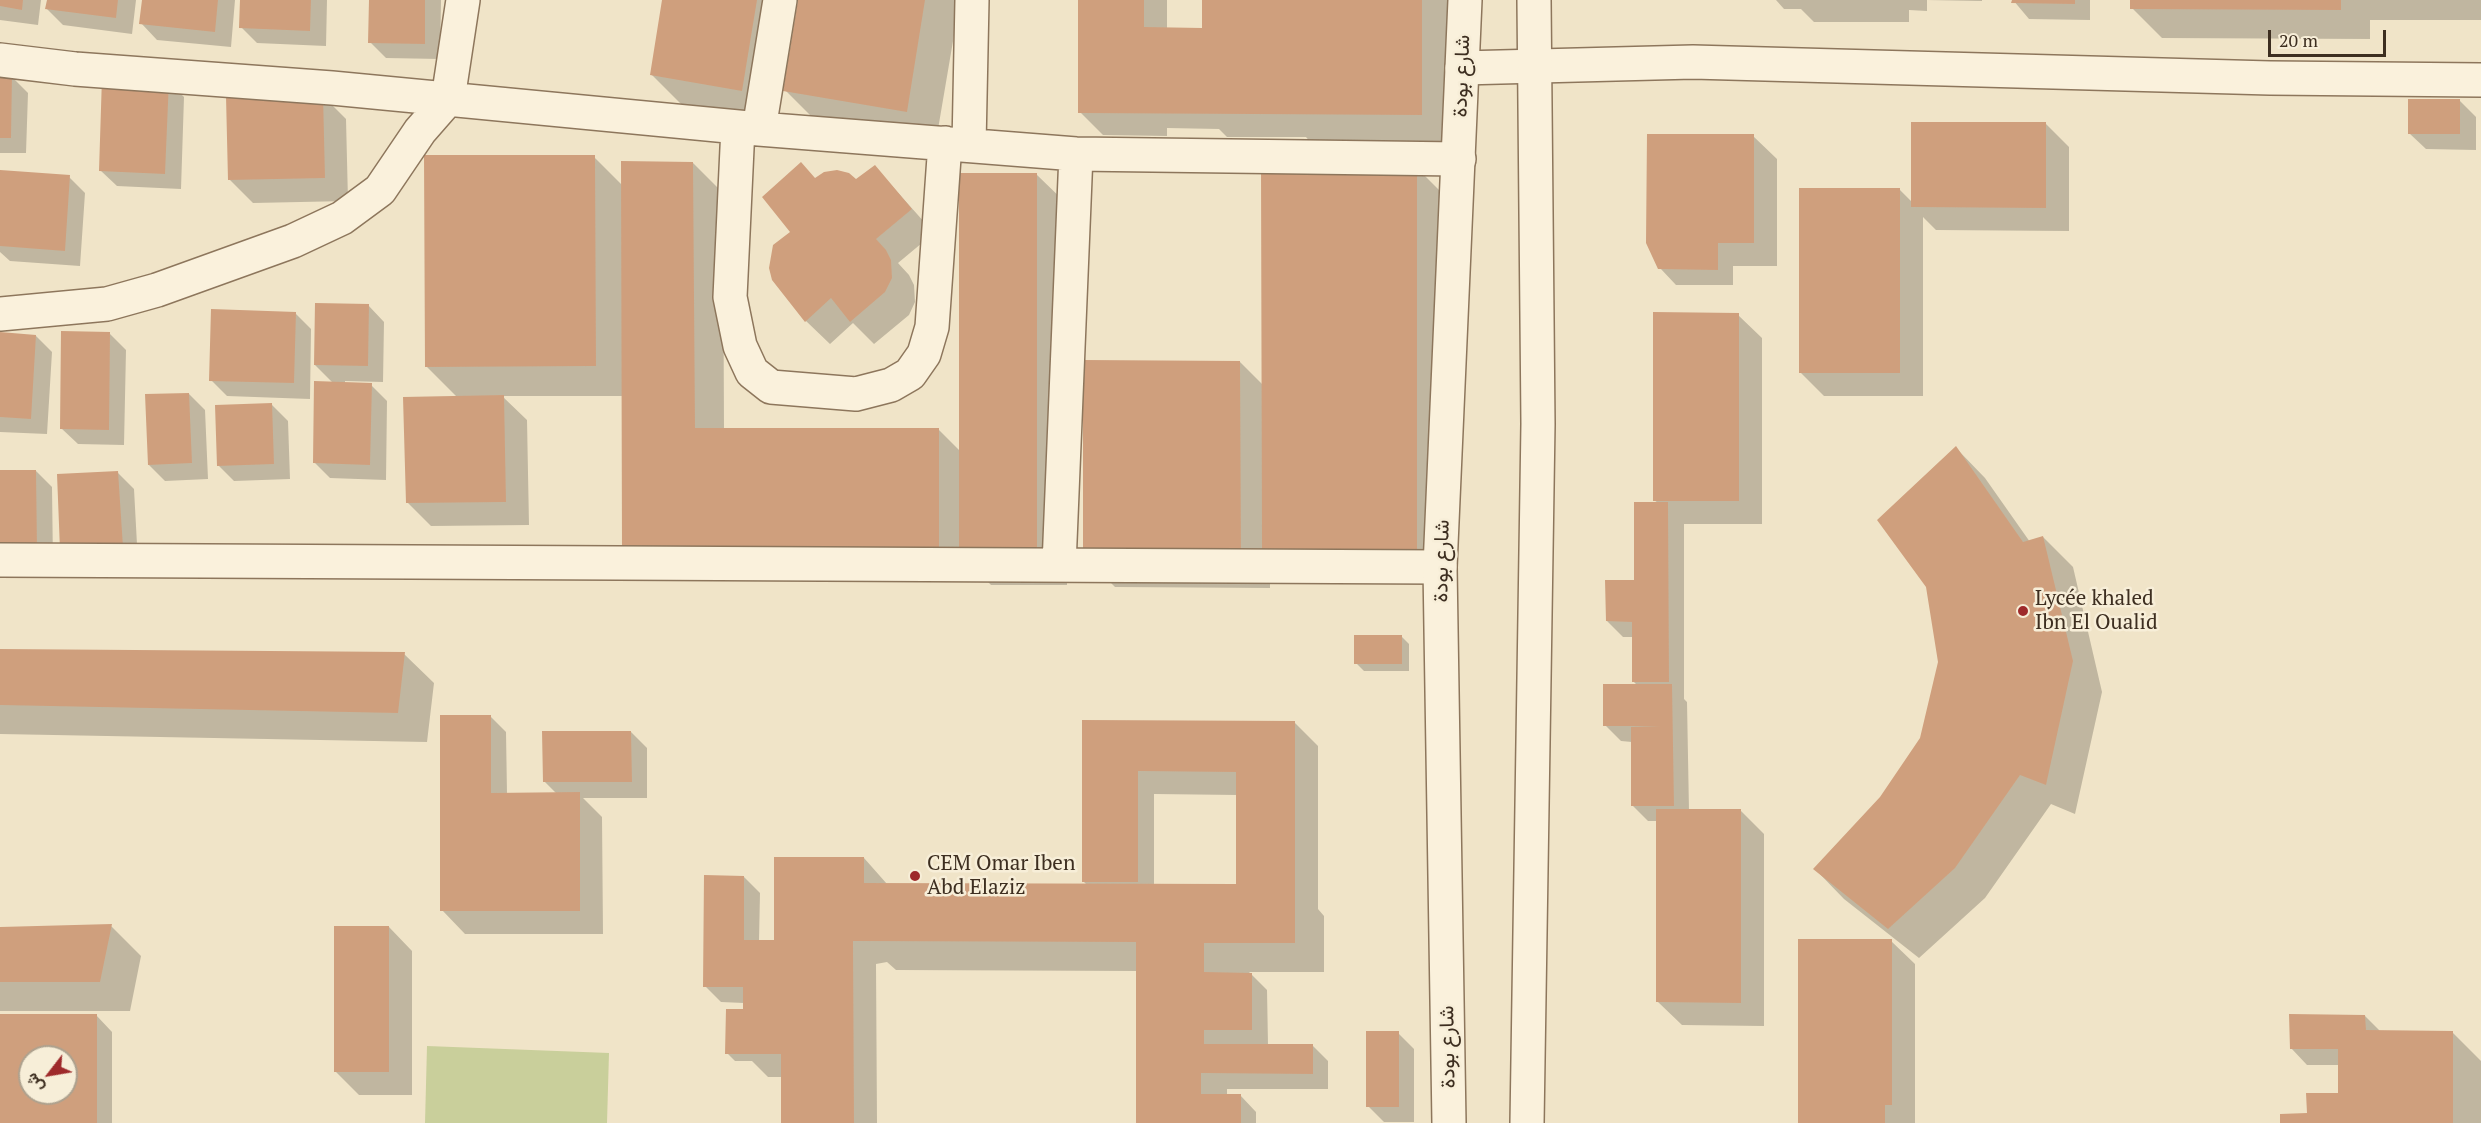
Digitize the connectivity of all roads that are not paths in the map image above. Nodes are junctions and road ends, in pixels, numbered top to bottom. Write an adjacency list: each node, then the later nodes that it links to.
1 (463, 0): 10 (street)
2 (780, 0): 11 (street)
3 (972, 0): 12 (street)
4 (1465, 0): 8 (street, شارع بودة)
5 (1534, 0): 7 (street)
6 (0, 60): 10 (street)
7 (1535, 65): 8 (street); 9 (street); 20 (street)
8 (1462, 68): 14 (street, شارع بودة)
9 (2481, 80)
10 (448, 99): 11 (street); 15 (street)
11 (749, 128): 12 (street); 12 (street)
12 (957, 144): 13 (street)
13 (1076, 154): 14 (street); 17 (street)
14 (1459, 159): 18 (street, شارع بودة)
15 (0, 314)
16 (0, 560): 17 (street)
17 (1059, 565): 18 (street)
18 (1440, 567): 19 (street, شارع بودة)
19 (1449, 1123)
20 (1527, 1123)

